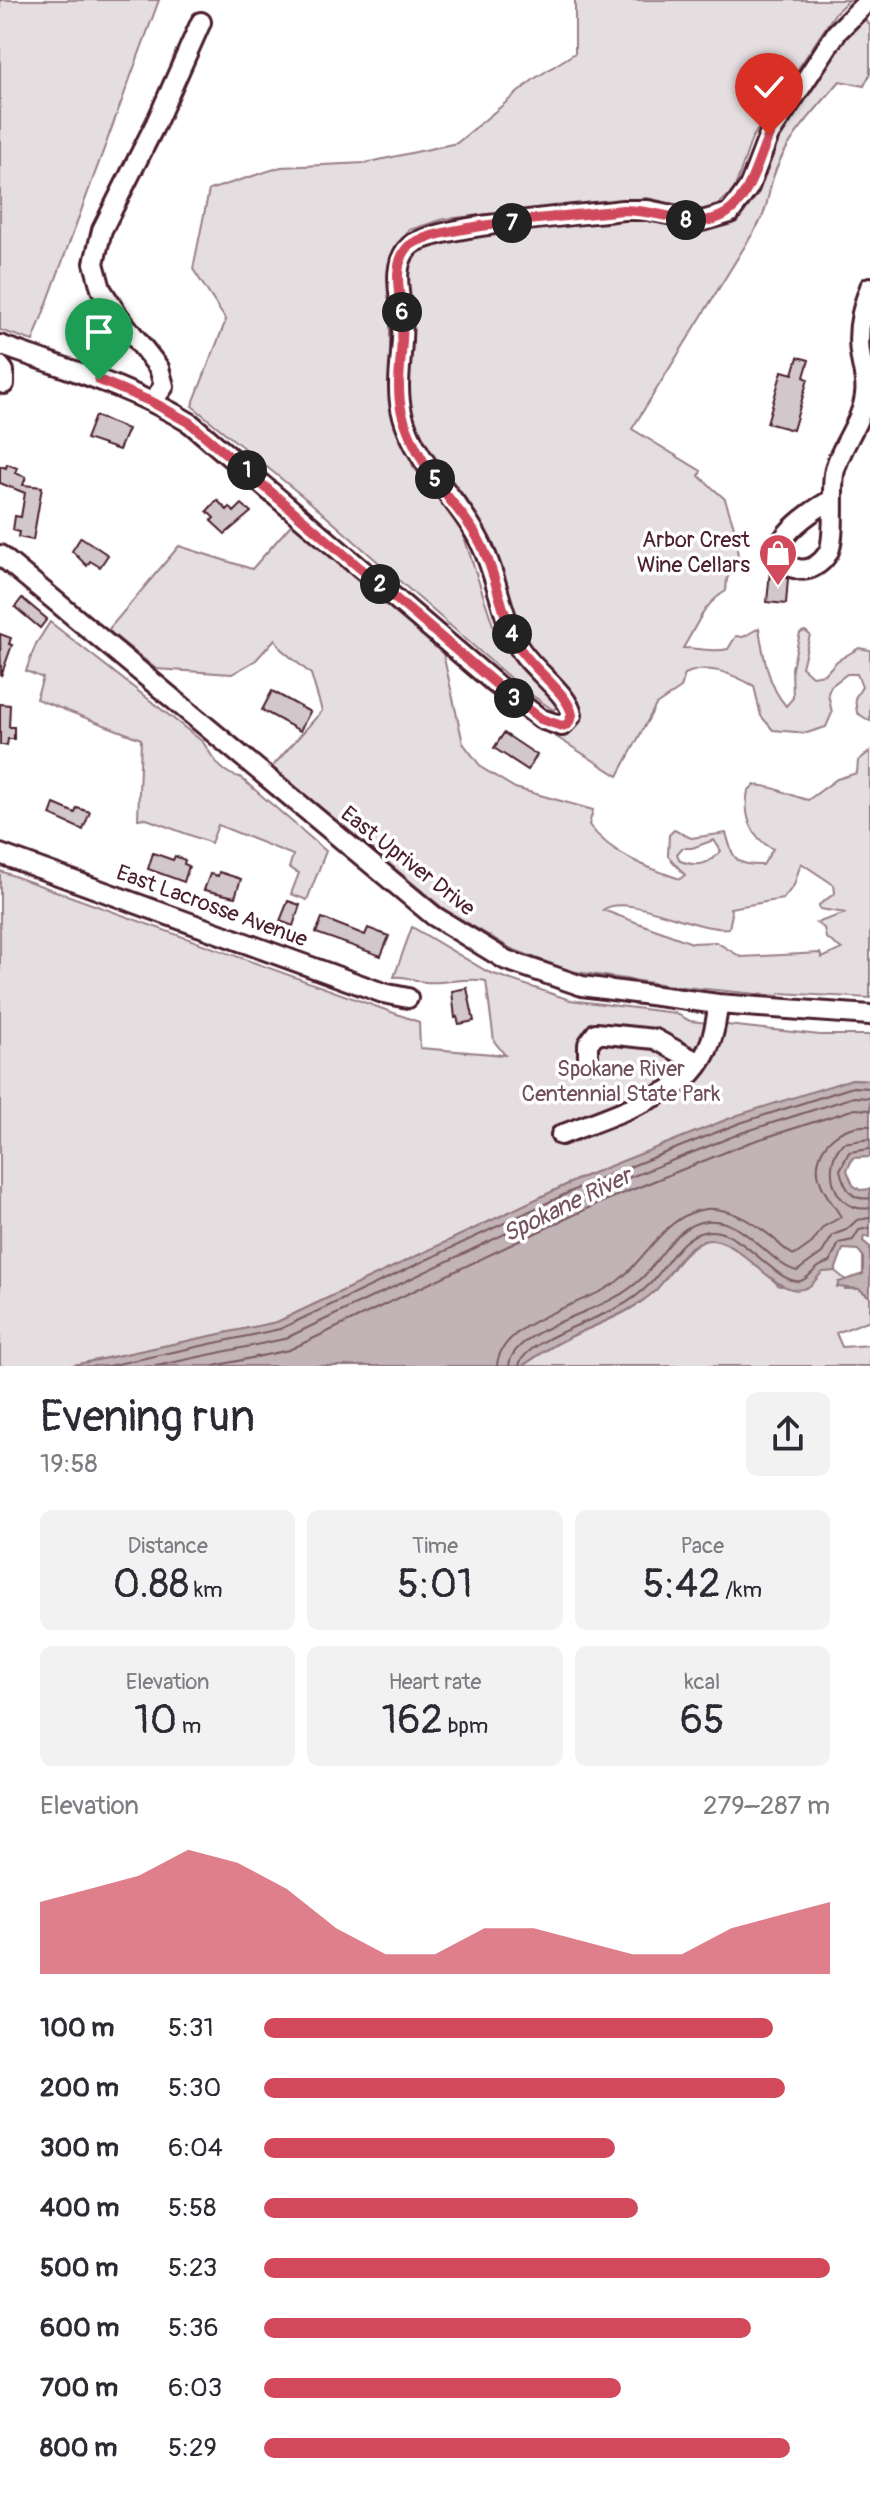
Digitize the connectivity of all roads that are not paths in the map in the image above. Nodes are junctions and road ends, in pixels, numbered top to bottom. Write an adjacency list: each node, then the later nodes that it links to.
1 (869, 0): 5 (street)
2 (201, 22): 5 (street)
3 (870, 287): 6 (street)
4 (0, 345): 5 (street)
5 (152, 402)
6 (830, 501)
7 (0, 555): 10 (street, East Upriver Drive)
8 (0, 854): 9 (street, East Lacrosse Avenue)
9 (408, 998)
10 (718, 1004): 11 (street, East Upriver Drive); 13 (street)
11 (870, 1015)
12 (588, 1061): 13 (street)
13 (699, 1063): 14 (street)
14 (561, 1135)

